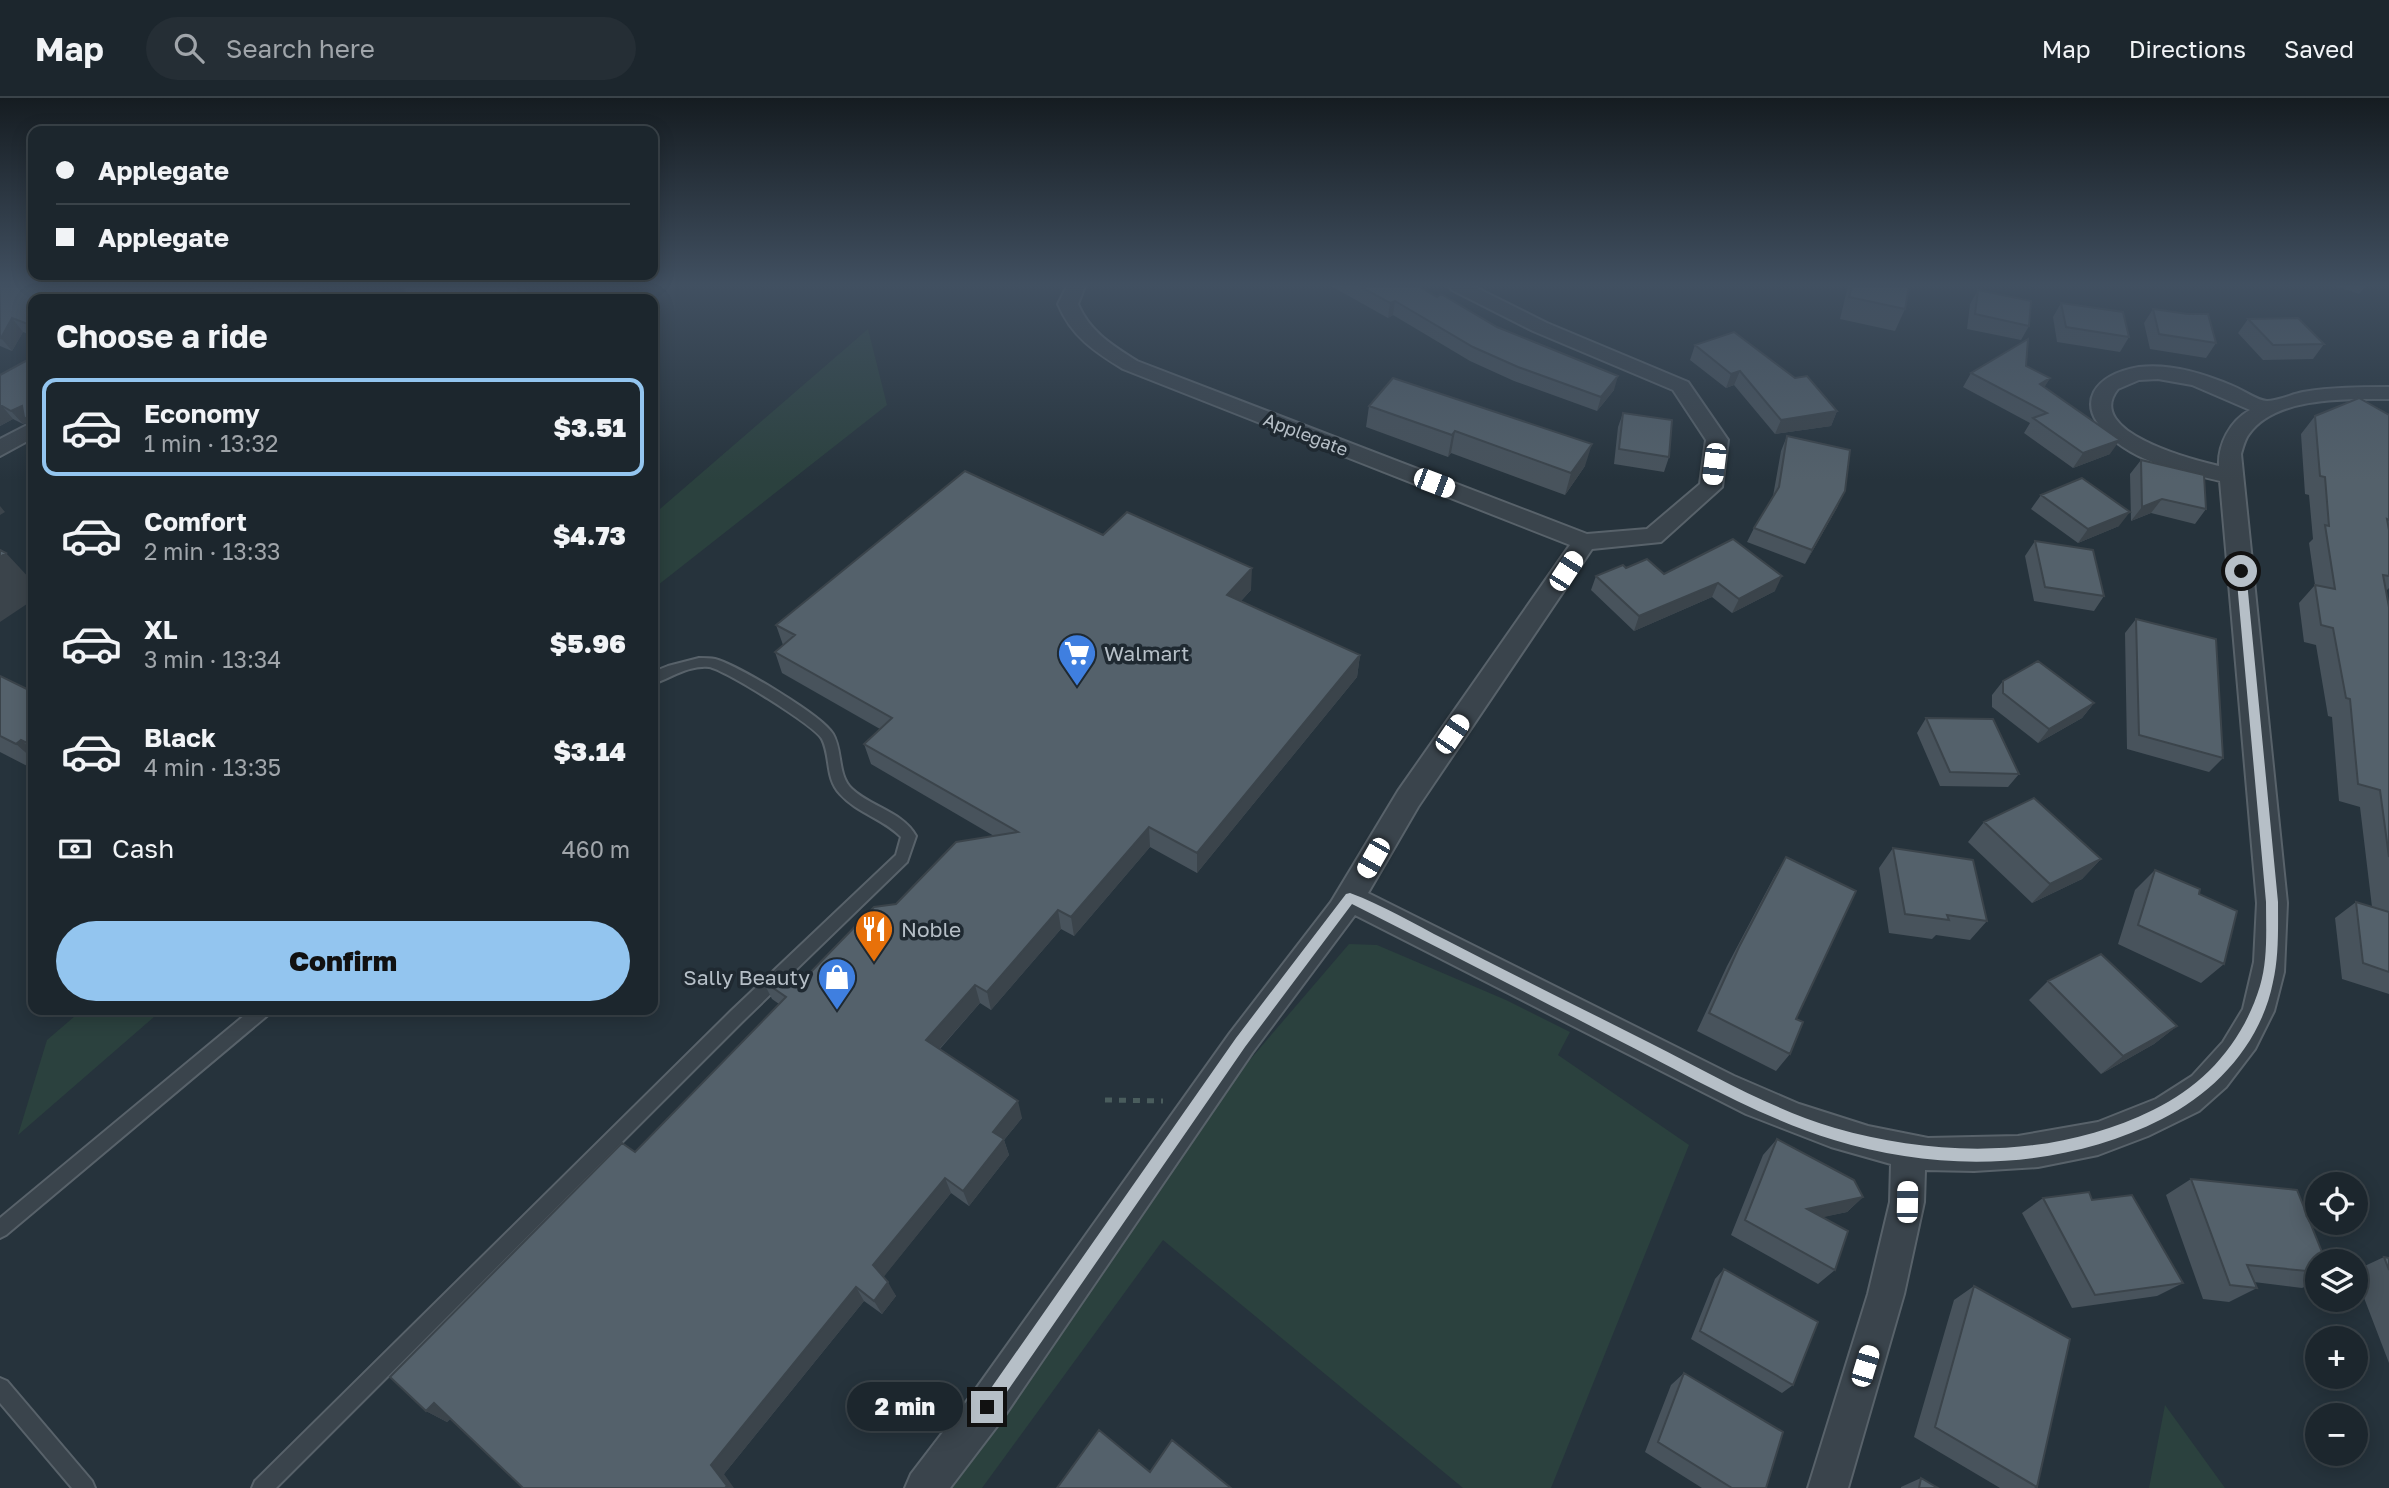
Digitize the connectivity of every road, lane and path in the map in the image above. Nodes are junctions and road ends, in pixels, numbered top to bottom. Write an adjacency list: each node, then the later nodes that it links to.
1 (1108, 351): 8 (street, Applegate)
2 (1597, 351): 8 (street, Applegate)
3 (2389, 393): 4 (street)
4 (2264, 410): 7 (street); 7 (street)
5 (28, 432): 6 (street)
6 (0, 449)
7 (2231, 476): 14 (street)
8 (1585, 542): 10 (street)
9 (658, 674): 18 (lane)
10 (1350, 898): 12 (street); 14 (street)
11 (256, 1015): 15 (lane)
12 (1208, 1090): 13 (path); 19 (street)
13 (1105, 1100)
14 (1908, 1152): 20 (street)
15 (0, 1229)
16 (0, 1388): 17 (lane)
17 (85, 1488)
18 (262, 1488)
19 (925, 1488)
20 (1828, 1488)

